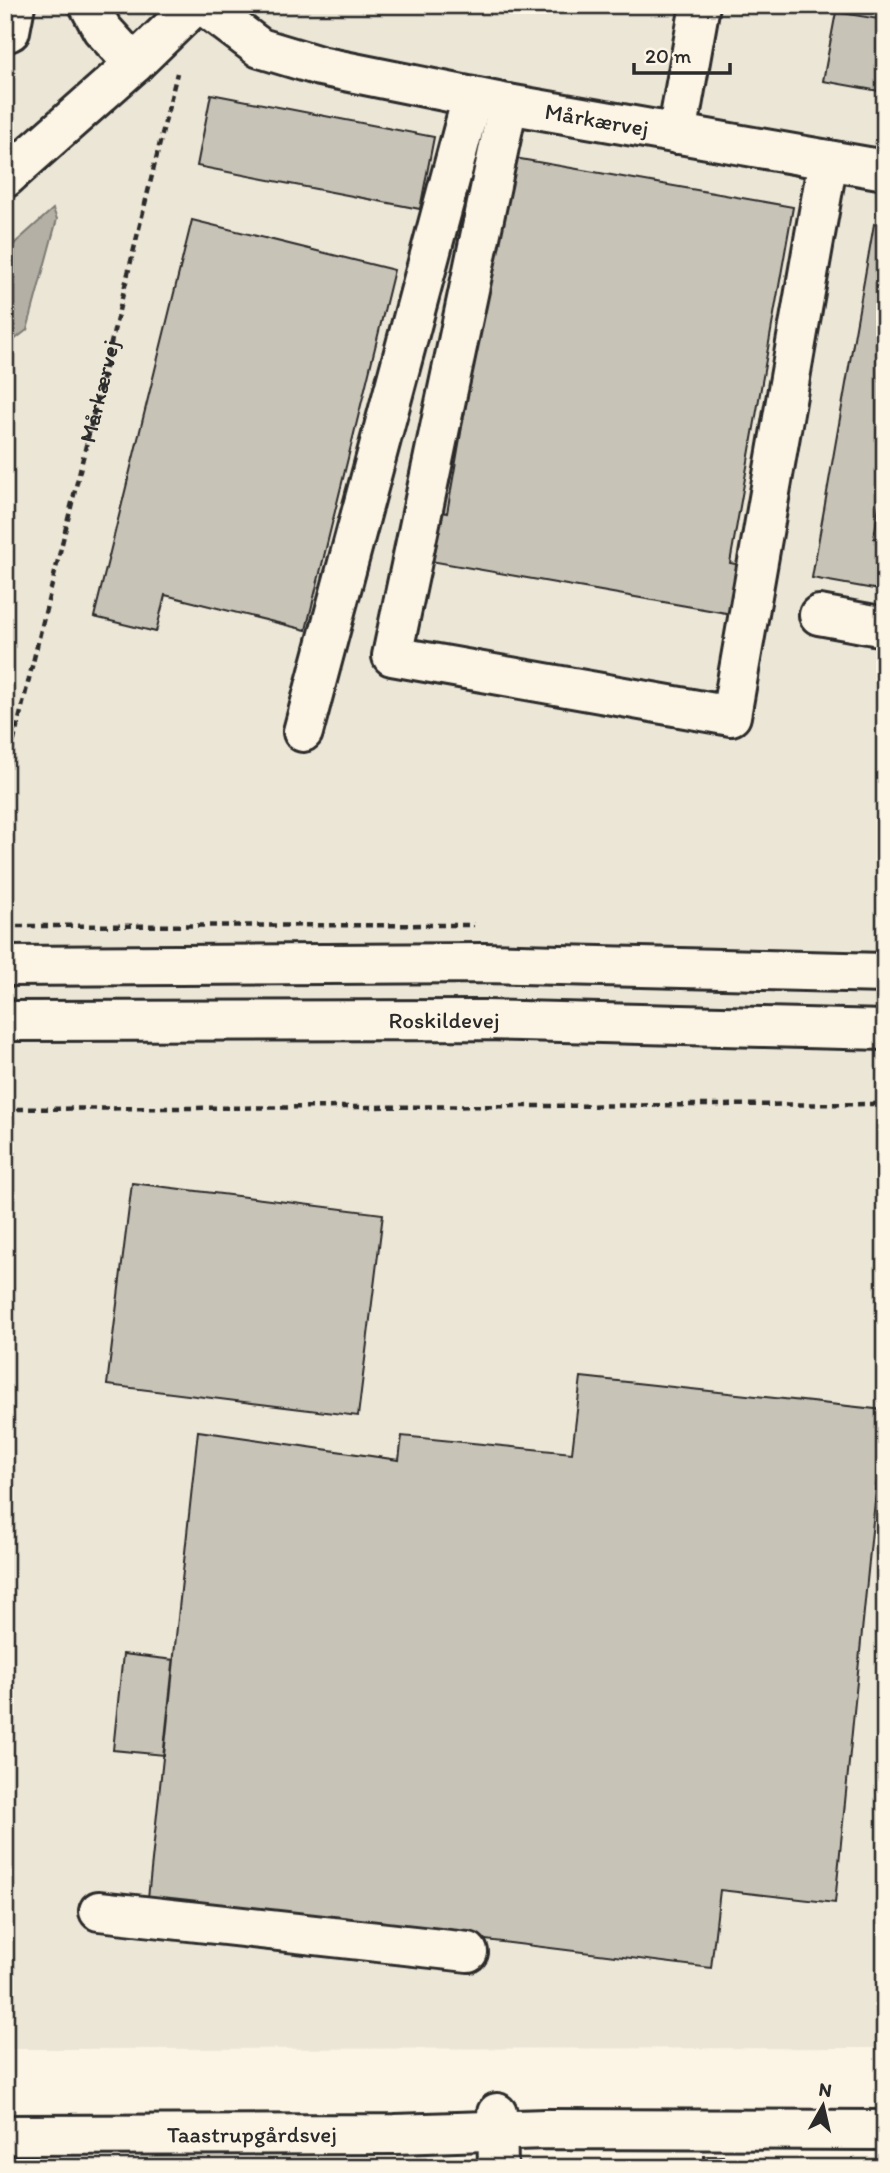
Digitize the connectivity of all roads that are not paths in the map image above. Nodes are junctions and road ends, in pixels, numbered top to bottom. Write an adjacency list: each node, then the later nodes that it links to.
1 (15, 5): 6 (street)
2 (89, 5): 7 (street)
3 (195, 5): 7 (street)
4 (203, 5): 8 (street, Mårkærvej)
5 (701, 5): 9 (street)
6 (5, 33)
7 (134, 64): 12 (street)
8 (490, 101): 9 (street, Mårkærvej); 10 (street); 15 (street)
9 (677, 134): 10 (street, Mårkærvej)
10 (828, 160): 11 (street, Mårkærvej)
11 (885, 170)
12 (5, 178)
13 (818, 615): 14 (street)
14 (885, 627)
15 (303, 732)
16 (5, 966): 17 (street)
17 (885, 973)
18 (5, 1021): 19 (street, Roskildevej)
19 (885, 1030)
20 (99, 1911): 21 (street)
21 (468, 1952)
22 (885, 2105): 24 (street, Taastrupgårdsvej)
23 (5, 2110): 24 (street, Taastrupgårdsvej)
24 (497, 2122): 25 (street, Taastrupgårdsvej); 26 (street, Taastrupgårdsvej); 27 (street)
25 (885, 2130)
26 (5, 2136)
27 (498, 2168)

